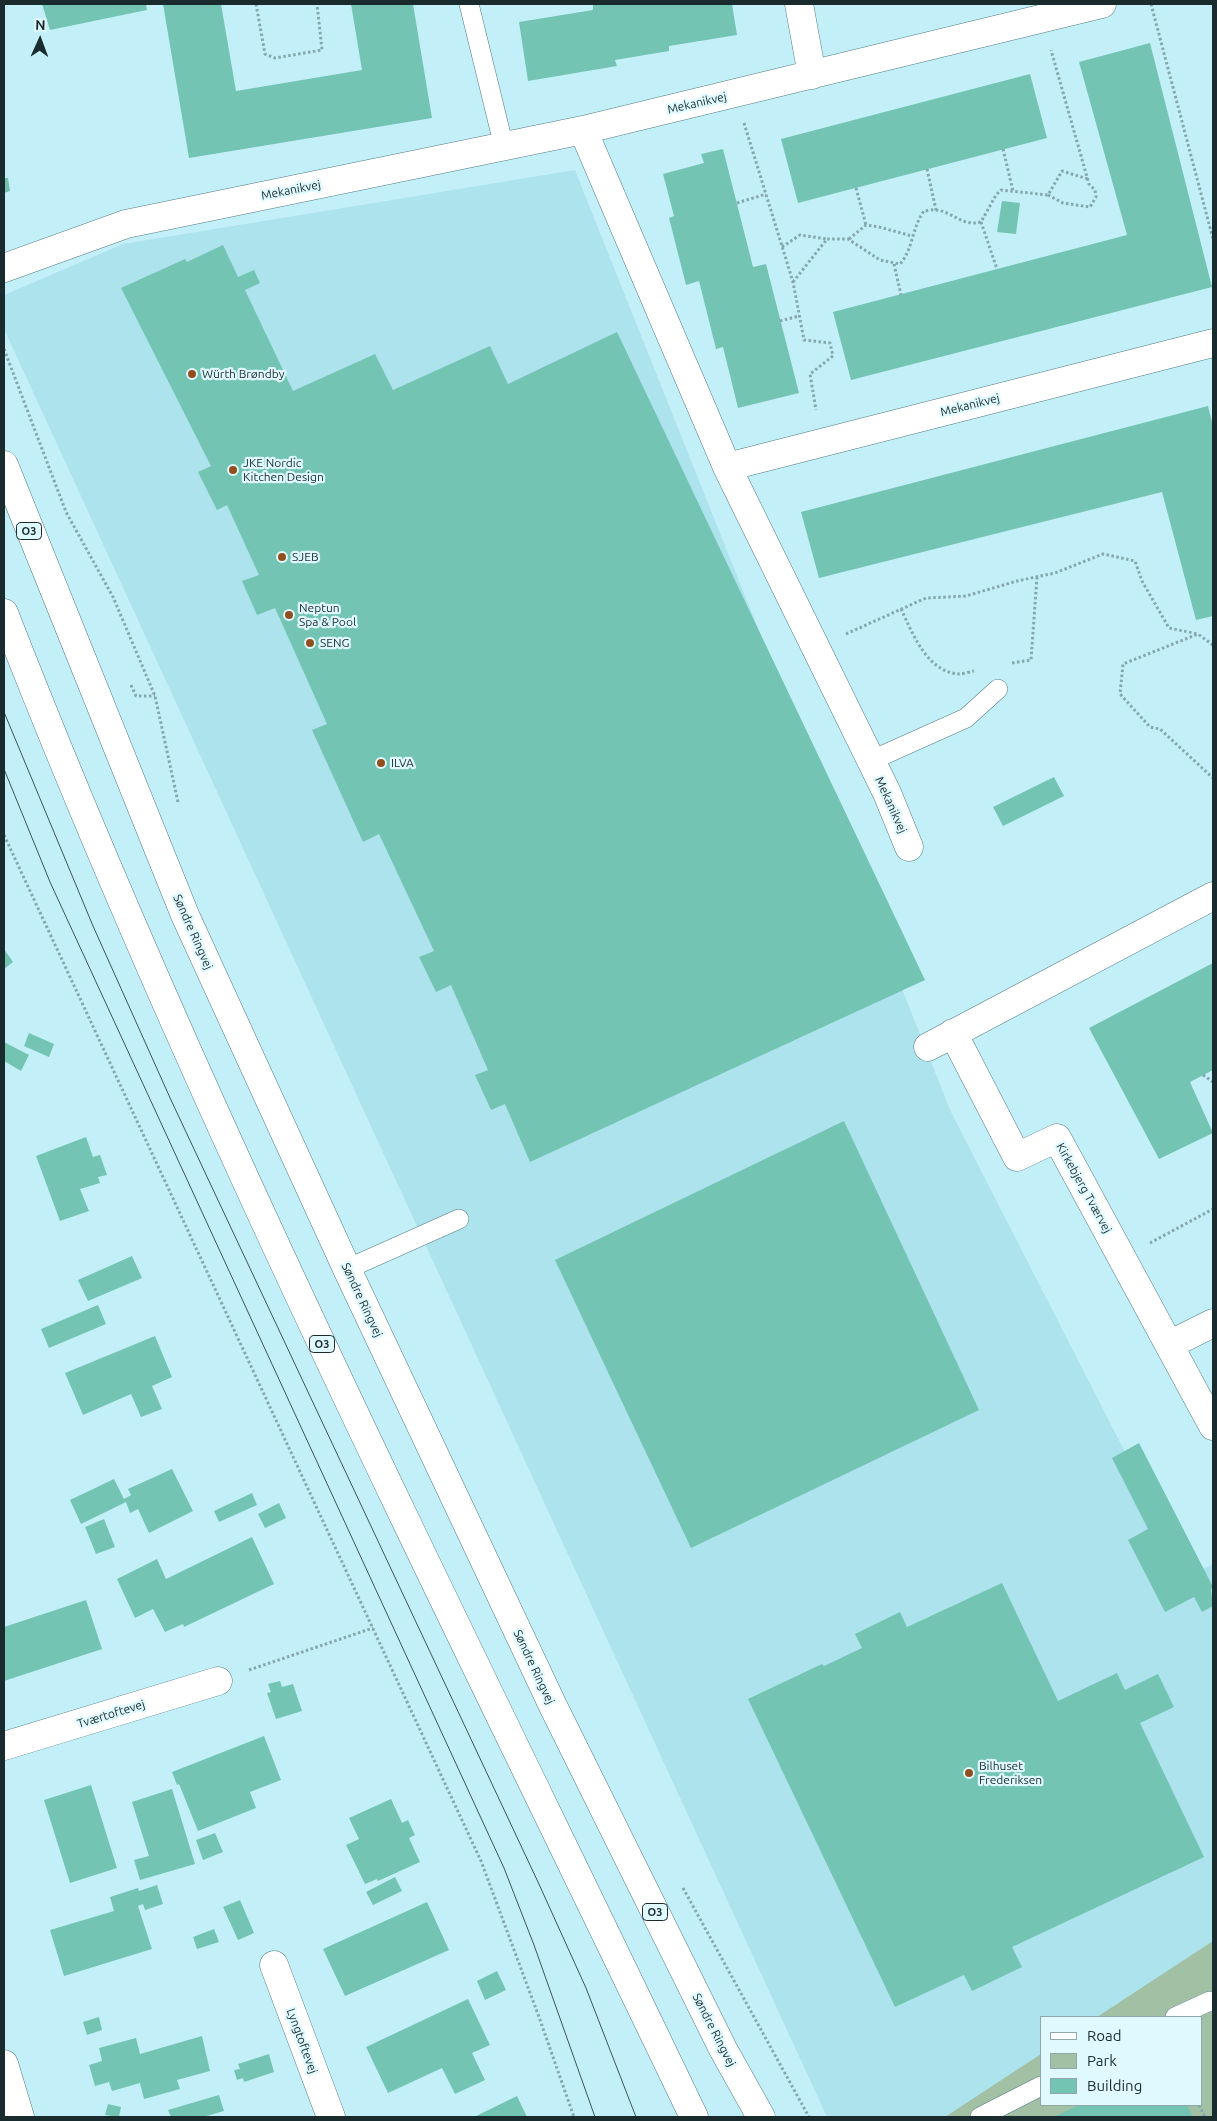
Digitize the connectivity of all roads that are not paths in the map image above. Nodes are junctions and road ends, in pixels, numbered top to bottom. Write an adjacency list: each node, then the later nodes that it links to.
1 (470, 4): 6 (lane)
2 (799, 4): 4 (street)
3 (1102, 4): 4 (street, Mekanikvej)
4 (812, 75): 5 (street, Mekanikvej)
5 (582, 130): 6 (street, Mekanikvej); 10 (street, Mekanikvej)
6 (504, 147): 7 (street, Mekanikvej)
7 (4, 268)
8 (1213, 343): 10 (street, Mekanikvej)
9 (4, 465): 19 (street, Søndre Ringvej / O3)
10 (727, 467): 13 (street, Mekanikvej)
11 (4, 613): 32 (street, O3)
12 (998, 689): 13 (lane)
13 (870, 761): 14 (street, Mekanikvej)
14 (909, 847)
15 (1213, 896): 16 (street)
16 (953, 1033): 17 (street); 21 (street, Kirkebjerg Tværvej)
17 (928, 1046)
18 (459, 1219): 19 (lane)
19 (347, 1269): 33 (street, Søndre Ringvej / O3)
20 (1213, 1323): 21 (street)
21 (1169, 1345): 22 (street, Kirkebjerg Tværvej)
22 (1213, 1426)
23 (218, 1681): 24 (street, Tværtoftevej)
24 (4, 1746)
25 (274, 1964): 31 (street, Lyngtoftevej)
26 (1213, 2002): 27 (lane)
27 (1177, 2016)
28 (4, 2064): 30 (street)
29 (1040, 2087): 34 (lane)
30 (20, 2117)
31 (330, 2117)
32 (694, 2117)
33 (760, 2117)
34 (980, 2117)

